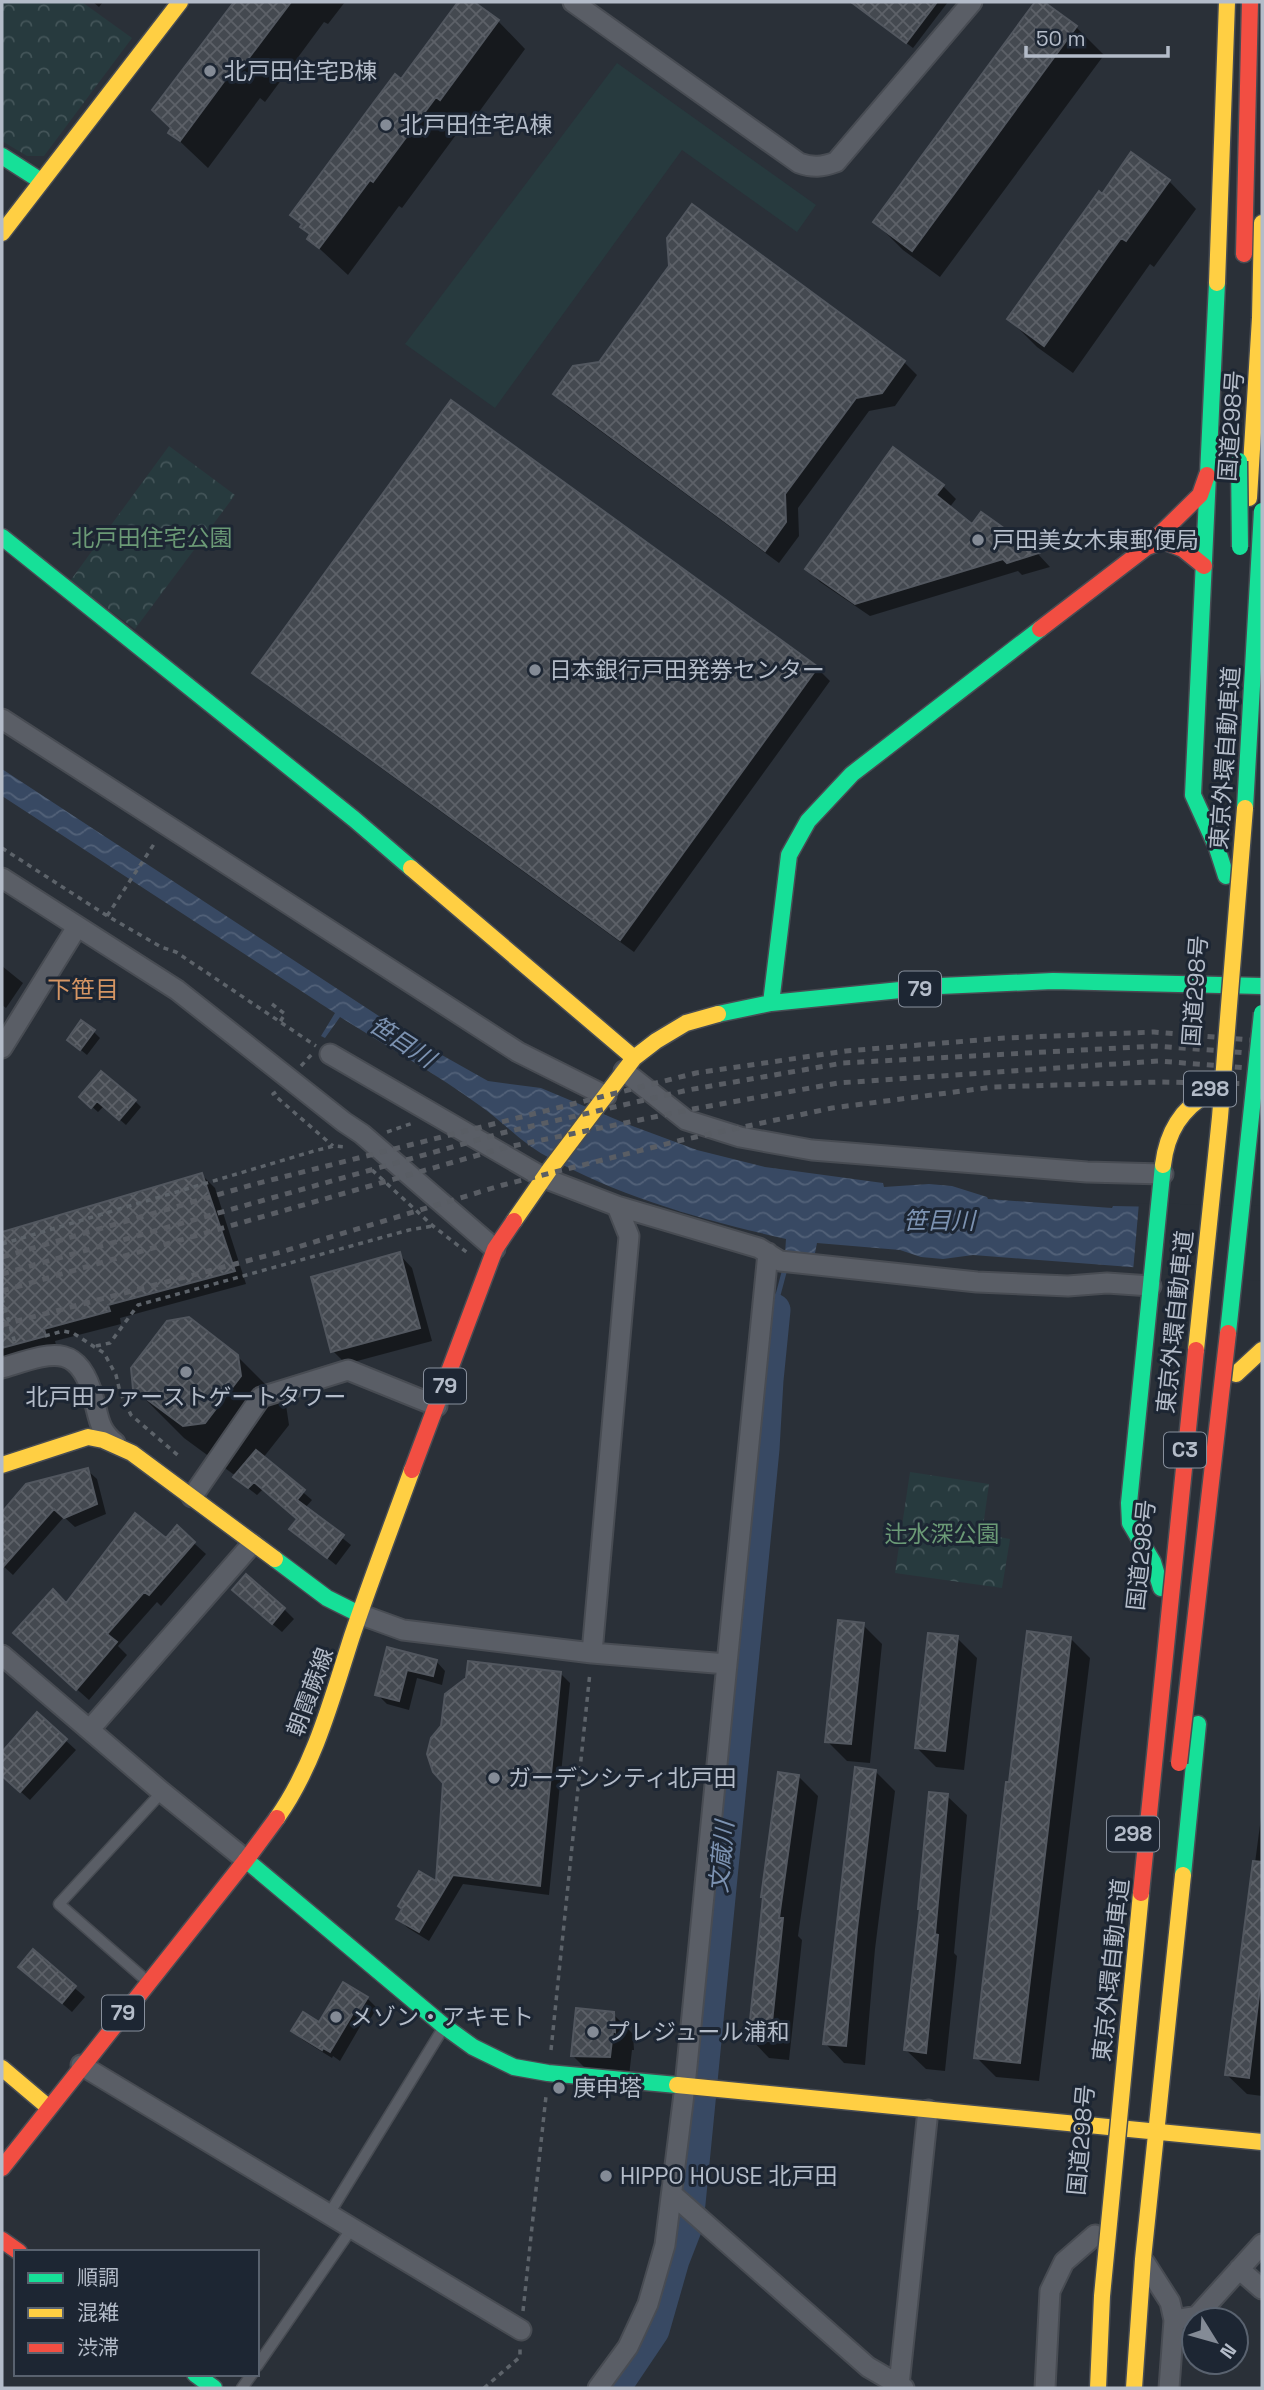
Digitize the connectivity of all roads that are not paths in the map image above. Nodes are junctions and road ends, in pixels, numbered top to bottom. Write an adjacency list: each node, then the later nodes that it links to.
1 (180, 2): 7 (main road)
2 (573, 2): 3 (street)
3 (972, 2)
4 (1227, 2): 13 (main road)
5 (1250, 2): 10 (main road)
6 (2, 156): 7 (main road)
7 (41, 181): 9 (main road)
8 (1262, 223): 11 (main road, 国道298号 / 298)
9 (2, 233)
10 (1244, 266)
11 (1261, 318): 22 (main road, 国道298号 / 298)
12 (1241, 364): 17 (main road, bridge)
13 (1209, 471): 16 (main road); 18 (main road)
14 (1262, 511): 21 (main road, 東京外環自動車道 / C3, bridge)
15 (2, 537): 31 (main road)
16 (1147, 547): 18 (main road); 27 (main road)
17 (1240, 556)
18 (1204, 565): 22 (main road)
19 (1241, 597): 21 (main road, bridge)
20 (2, 719): 33 (street)
21 (1244, 828): 86 (main road, 東京外環自動車道 / C3, bridge)
22 (1226, 876): 25 (main road, 国道298号 / 298)
23 (2, 878): 24 (street)
24 (77, 927): 29 (street); 38 (street)
25 (1219, 985): 26 (main road, 79); 27 (main road, 79); 32 (main road, 国道298号 / 298)
26 (1262, 986)
27 (771, 1003): 31 (main road, 79)
28 (1262, 1017): 73 (main road, 東京外環自動車道 / C3, bridge)
29 (2, 1048)
30 (323, 1050): 35 (street)
31 (629, 1064): 33 (main road, 79); 36 (street)
32 (1210, 1092): 36 (main road); 49 (main road, 国道298号 / 298)
33 (602, 1102): 35 (main road, 79)
34 (1262, 1139): 43 (main road, 298)
35 (547, 1173): 37 (street); 38 (main road, 朝霞蕨線 / 79)
36 (1162, 1182): 40 (main road)
37 (617, 1206): 39 (street); 51 (street)
38 (495, 1249): 44 (main road, 朝霞蕨線 / 79)
39 (768, 1253): 40 (street); 53 (street)
40 (1152, 1282): 49 (main road)
41 (1262, 1350): 43 (main road)
42 (2, 1368): 45 (street)
43 (1236, 1374): 65 (main road, 298)
44 (438, 1406): 47 (street); 50 (main road, 朝霞蕨線 / 79)
45 (118, 1446): 46 (main road); 47 (main road)
46 (3, 1464)
47 (192, 1497): 48 (main road)
48 (252, 1544): 50 (main road); 54 (street)
49 (1161, 1588): 64 (main road, 国道298号 / 298)
50 (359, 1614): 51 (street); 56 (main road, 朝霞蕨線 / 79)
51 (592, 1653): 53 (street)
52 (2, 1655): 54 (street)
53 (727, 1664): 61 (street)
54 (90, 1729): 55 (street)
55 (162, 1792): 56 (street); 57 (lane)
56 (246, 1860): 57 (main road, 朝霞蕨線 / 79); 58 (main road)
57 (148, 1983): 59 (main road, 朝霞蕨線 / 79)
58 (444, 2026): 61 (main road); 69 (lane)
59 (81, 2066): 62 (main road, 朝霞蕨線 / 79); 69 (street)
60 (2, 2068): 62 (main road)
61 (689, 2086): 63 (main road); 68 (street)
62 (48, 2108): 67 (main road, 朝霞蕨線 / 79)
63 (928, 2110): 64 (main road); 81 (street)
64 (1105, 2125): 65 (main road); 71 (main road, 国道298号 / 298)
65 (1156, 2130): 66 (main road); 73 (main road, 298)
66 (1262, 2142)
67 (2, 2168)
68 (672, 2194): 81 (street); 83 (street)
69 (329, 2214): 70 (street)
70 (352, 2228): 77 (street); 79 (lane)
71 (1095, 2235): 84 (street); 85 (main road, 国道298号 / 298)
72 (1262, 2244): 74 (street)
73 (1135, 2261): 76 (street); 88 (main road, 298)
74 (1239, 2269): 75 (street); 76 (street)
75 (1262, 2289)
76 (1174, 2320): 89 (street)
77 (521, 2330)
78 (1122, 2332): 87 (main road)
79 (259, 2363)
80 (198, 2376): 82 (main road)
81 (902, 2386)
82 (214, 2388)
83 (598, 2388)
84 (1045, 2388)
85 (1087, 2388)
86 (1098, 2388)
87 (1120, 2388)
88 (1134, 2388)
89 (1169, 2388)

